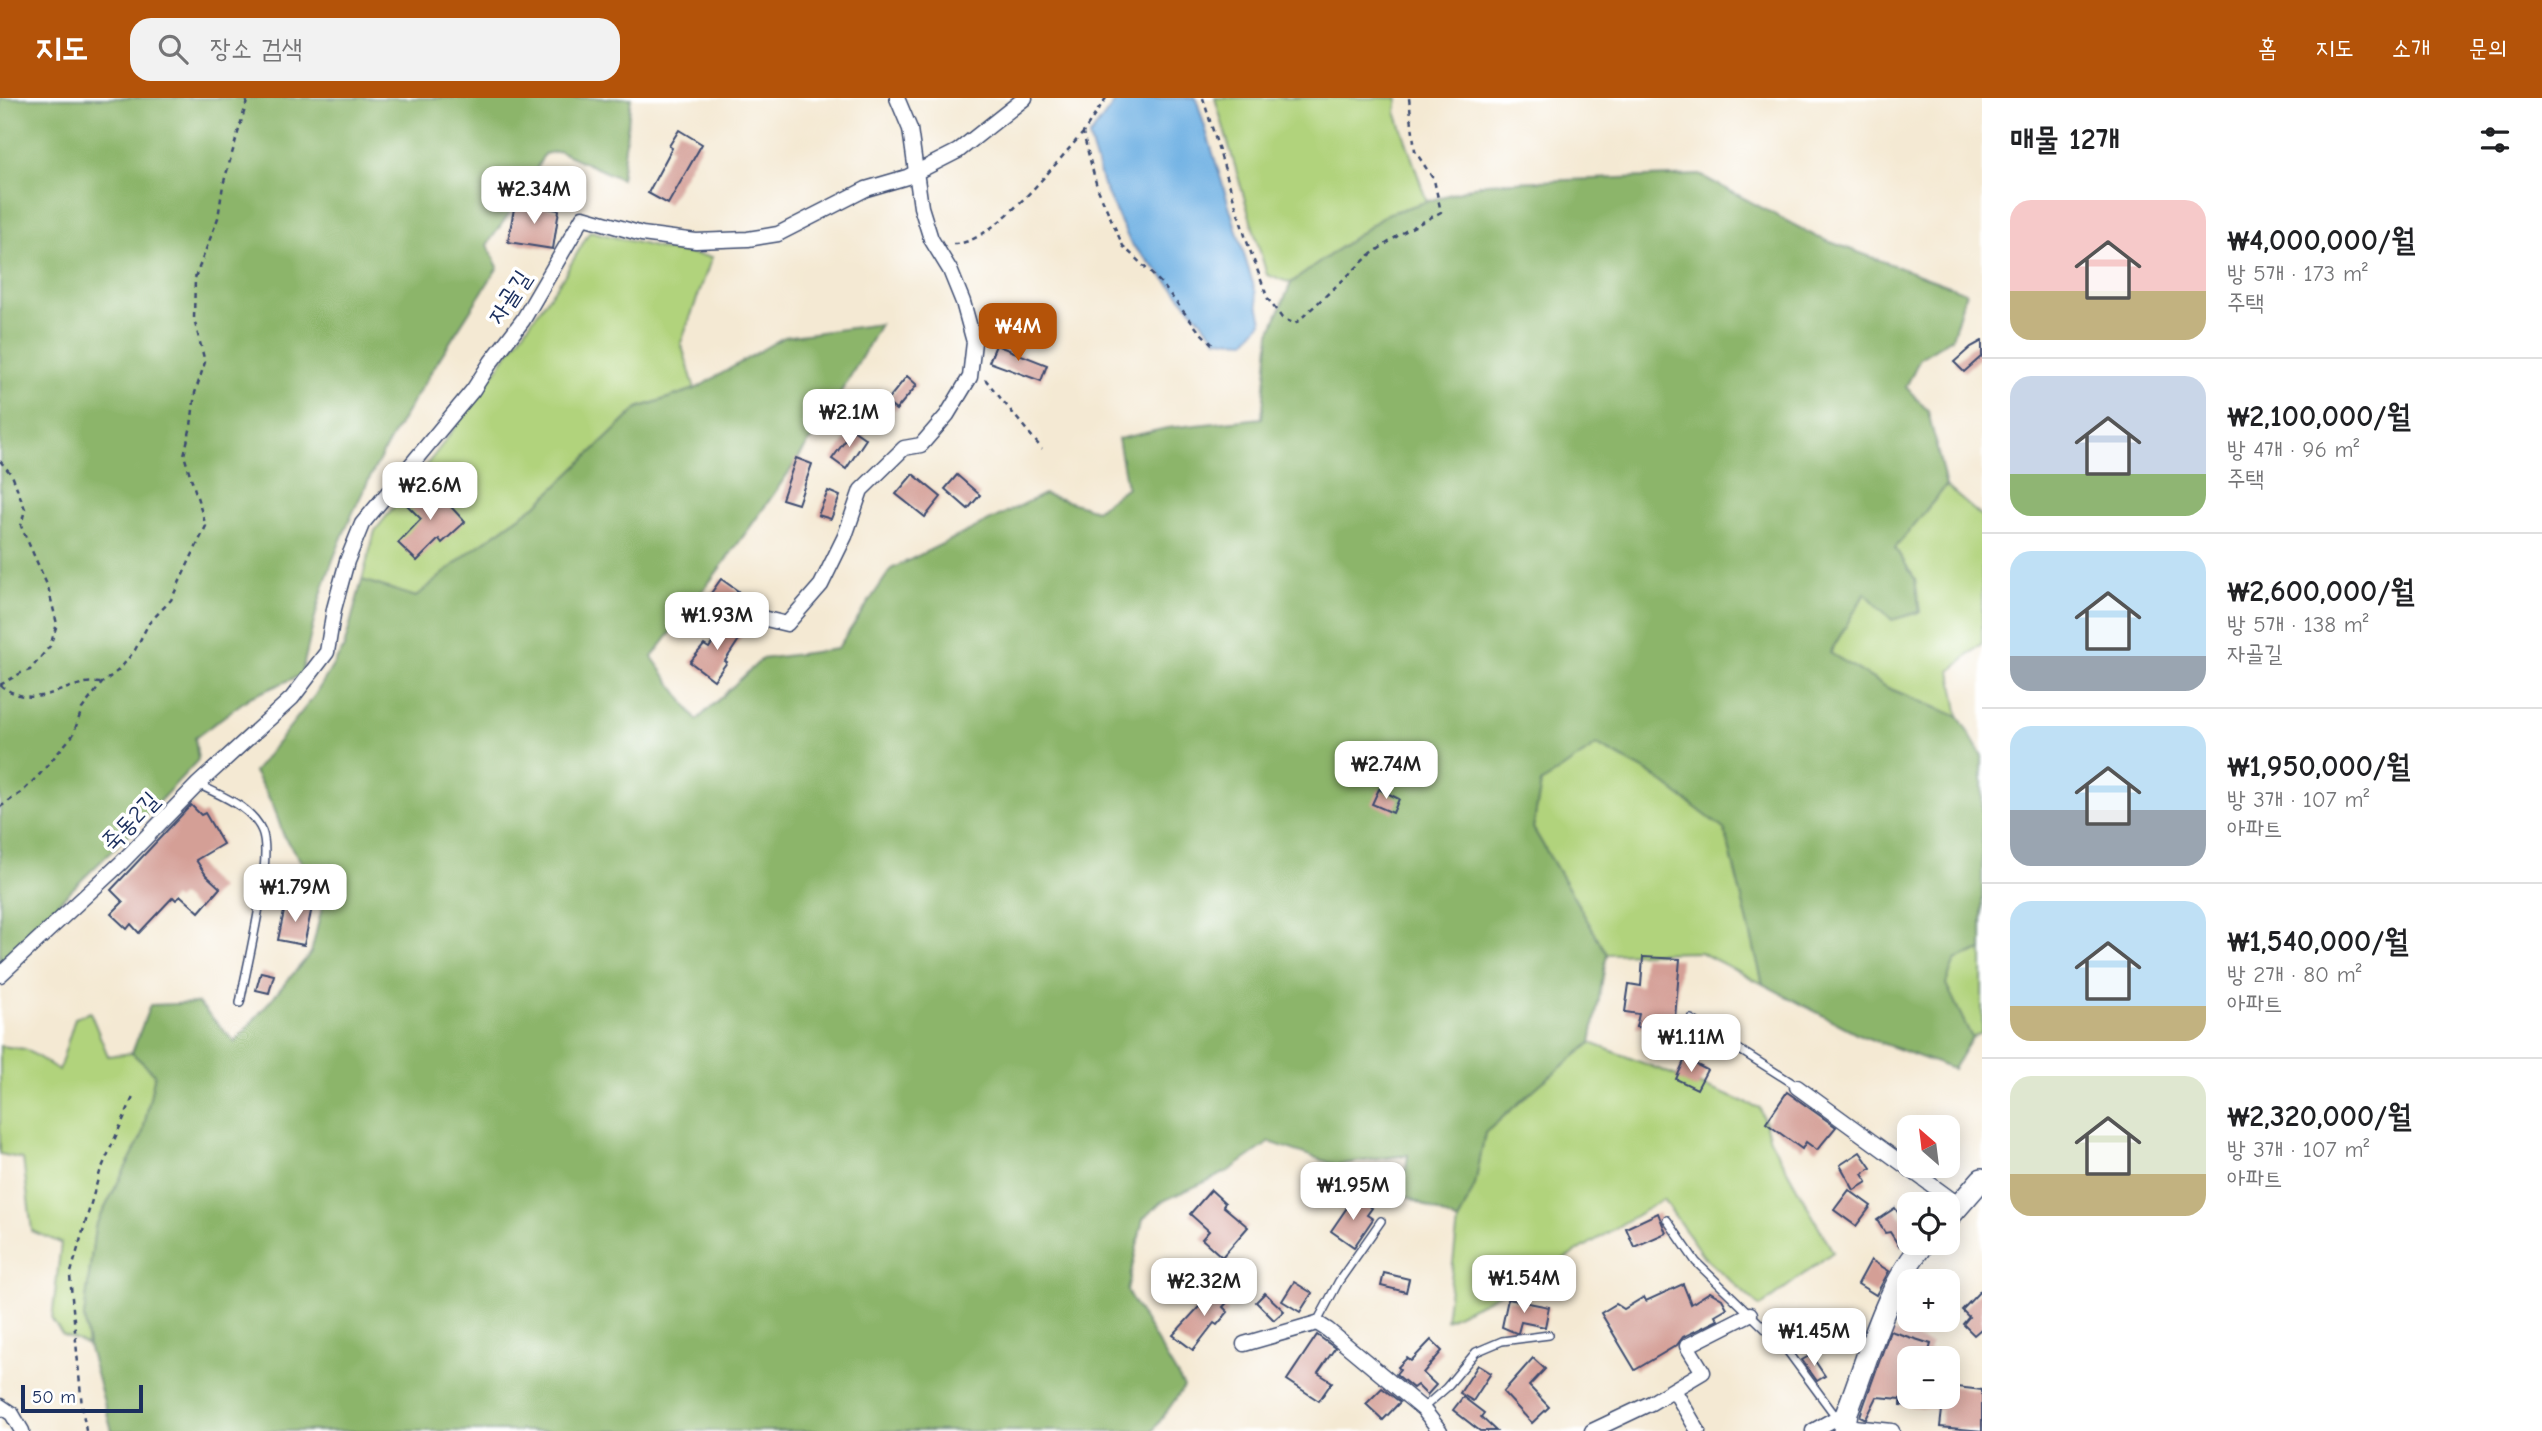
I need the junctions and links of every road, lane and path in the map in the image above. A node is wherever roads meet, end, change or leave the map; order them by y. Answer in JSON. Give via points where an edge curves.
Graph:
{"nodes":[{"id":1,"x":248,"y":98,"type":"edge"},
{"id":2,"x":897,"y":98,"type":"edge"},
{"id":3,"x":1025,"y":98,"type":"edge"},
{"id":4,"x":1106,"y":98,"type":"edge"},
{"id":5,"x":1203,"y":98,"type":"edge"},
{"id":6,"x":1409,"y":98,"type":"edge"},
{"id":7,"x":1083,"y":132,"type":"junction"},
{"id":8,"x":916,"y":171,"type":"junction"},
{"id":9,"x":933,"y":243,"type":"junction"},
{"id":10,"x":1213,"y":345,"type":"dead end"},
{"id":11,"x":972,"y":363,"type":"junction"},
{"id":12,"x":1042,"y":449,"type":"dead end"},
{"id":13,"x":0,"y":461,"type":"edge"},
{"id":14,"x":758,"y":617,"type":"dead end"},
{"id":15,"x":102,"y":684,"type":"junction"},
{"id":16,"x":0,"y":685,"type":"edge"},
{"id":17,"x":292,"y":698,"type":"joint"},
{"id":18,"x":198,"y":784,"type":"junction"},
{"id":19,"x":0,"y":807,"type":"edge"},
{"id":20,"x":0,"y":975,"type":"edge"},
{"id":21,"x":240,"y":1003,"type":"dead end"},
{"id":22,"x":1691,"y":1019,"type":"dead end"},
{"id":23,"x":1797,"y":1087,"type":"joint"},
{"id":24,"x":134,"y":1096,"type":"dead end"},
{"id":25,"x":1982,"y":1179,"type":"edge"},
{"id":26,"x":1929,"y":1192,"type":"edge"},
{"id":27,"x":1960,"y":1203,"type":"edge"},
{"id":28,"x":1667,"y":1220,"type":"dead end"},
{"id":29,"x":1381,"y":1221,"type":"dead end"},
{"id":30,"x":1914,"y":1255,"type":"edge"},
{"id":31,"x":1750,"y":1314,"type":"junction"},
{"id":32,"x":1317,"y":1323,"type":"junction"},
{"id":33,"x":1549,"y":1335,"type":"dead end"},
{"id":34,"x":1244,"y":1344,"type":"dead end"},
{"id":35,"x":1674,"y":1390,"type":"junction"},
{"id":36,"x":0,"y":1406,"type":"edge"},
{"id":37,"x":1423,"y":1409,"type":"junction"},
{"id":38,"x":1843,"y":1422,"type":"edge"},
{"id":39,"x":22,"y":1431,"type":"edge"},
{"id":40,"x":86,"y":1431,"type":"edge"},
{"id":41,"x":1440,"y":1431,"type":"edge"},
{"id":42,"x":1592,"y":1431,"type":"edge"},
{"id":43,"x":1698,"y":1431,"type":"edge"},
{"id":44,"x":1813,"y":1431,"type":"edge"},
{"id":45,"x":1892,"y":1431,"type":"edge"}],
"edges":[{"from":1,"to":15,"type":"path","via":[[218,218],[195,278],[194,319],[205,362],[184,455],[206,526],[171,600],[149,623],[120,669]]},
{"from":2,"to":8,"type":"street","via":[[910,129]]},
{"from":3,"to":8,"type":"street","name":"자골길","via":[[958,152]]},
{"from":4,"to":7,"type":"path"},
{"from":5,"to":6,"type":"path","via":[[1268,299],[1282,318],[1295,324],[1370,256],[1441,212],[1434,180],[1415,151]]},
{"from":7,"to":9,"type":"path","via":[[991,230],[963,244]]},
{"from":7,"to":10,"type":"path","via":[[1097,187],[1123,246],[1161,282]]},
{"from":8,"to":9,"type":"street","via":[[921,208]]},
{"from":8,"to":17,"type":"street","name":"자골길","via":[[866,189],[778,234],[748,239],[696,241],[642,234],[583,217],[523,320],[473,390],[362,524],[347,561],[327,652]]},
{"from":9,"to":11,"type":"street","via":[[963,302],[974,342]]},
{"from":11,"to":12,"type":"path"},
{"from":11,"to":14,"type":"street","via":[[970,377],[947,415],[921,445],[904,448],[861,490],[821,585],[787,624]]},
{"from":13,"to":16,"type":"path","via":[[12,475],[24,509],[21,526],[48,587],[57,624],[50,646],[30,670]]},
{"from":15,"to":16,"type":"path","via":[[85,683],[35,698]]},
{"from":15,"to":19,"type":"path","via":[[82,709],[73,735],[22,792]]},
{"from":17,"to":18,"type":"street","name":"죽동2길"},
{"from":18,"to":20,"type":"street","name":"죽동2길"},
{"from":18,"to":21,"type":"lane","via":[[242,806],[263,832],[266,867]]},
{"from":22,"to":23,"type":"lane"},
{"from":23,"to":26,"type":"street"},
{"from":24,"to":40,"type":"path","via":[[100,1172],[70,1276]]},
{"from":25,"to":27,"type":"main road"},
{"from":28,"to":31,"type":"lane","via":[[1696,1262]]},
{"from":29,"to":32,"type":"lane","via":[[1339,1281]]},
{"from":30,"to":38,"type":"main road","via":[[1888,1305]]},
{"from":31,"to":35,"type":"street","via":[[1687,1346],[1703,1372]]},
{"from":31,"to":38,"type":"lane","via":[[1786,1349]]},
{"from":32,"to":34,"type":"street"},
{"from":32,"to":37,"type":"street"},
{"from":33,"to":37,"type":"lane","via":[[1502,1341],[1476,1352]]},
{"from":35,"to":42,"type":"street"},
{"from":35,"to":43,"type":"street"},
{"from":36,"to":39,"type":"street","via":[[12,1414]]},
{"from":37,"to":41,"type":"street"},
{"from":38,"to":44,"type":"street"},
{"from":38,"to":45,"type":"street"}]}
